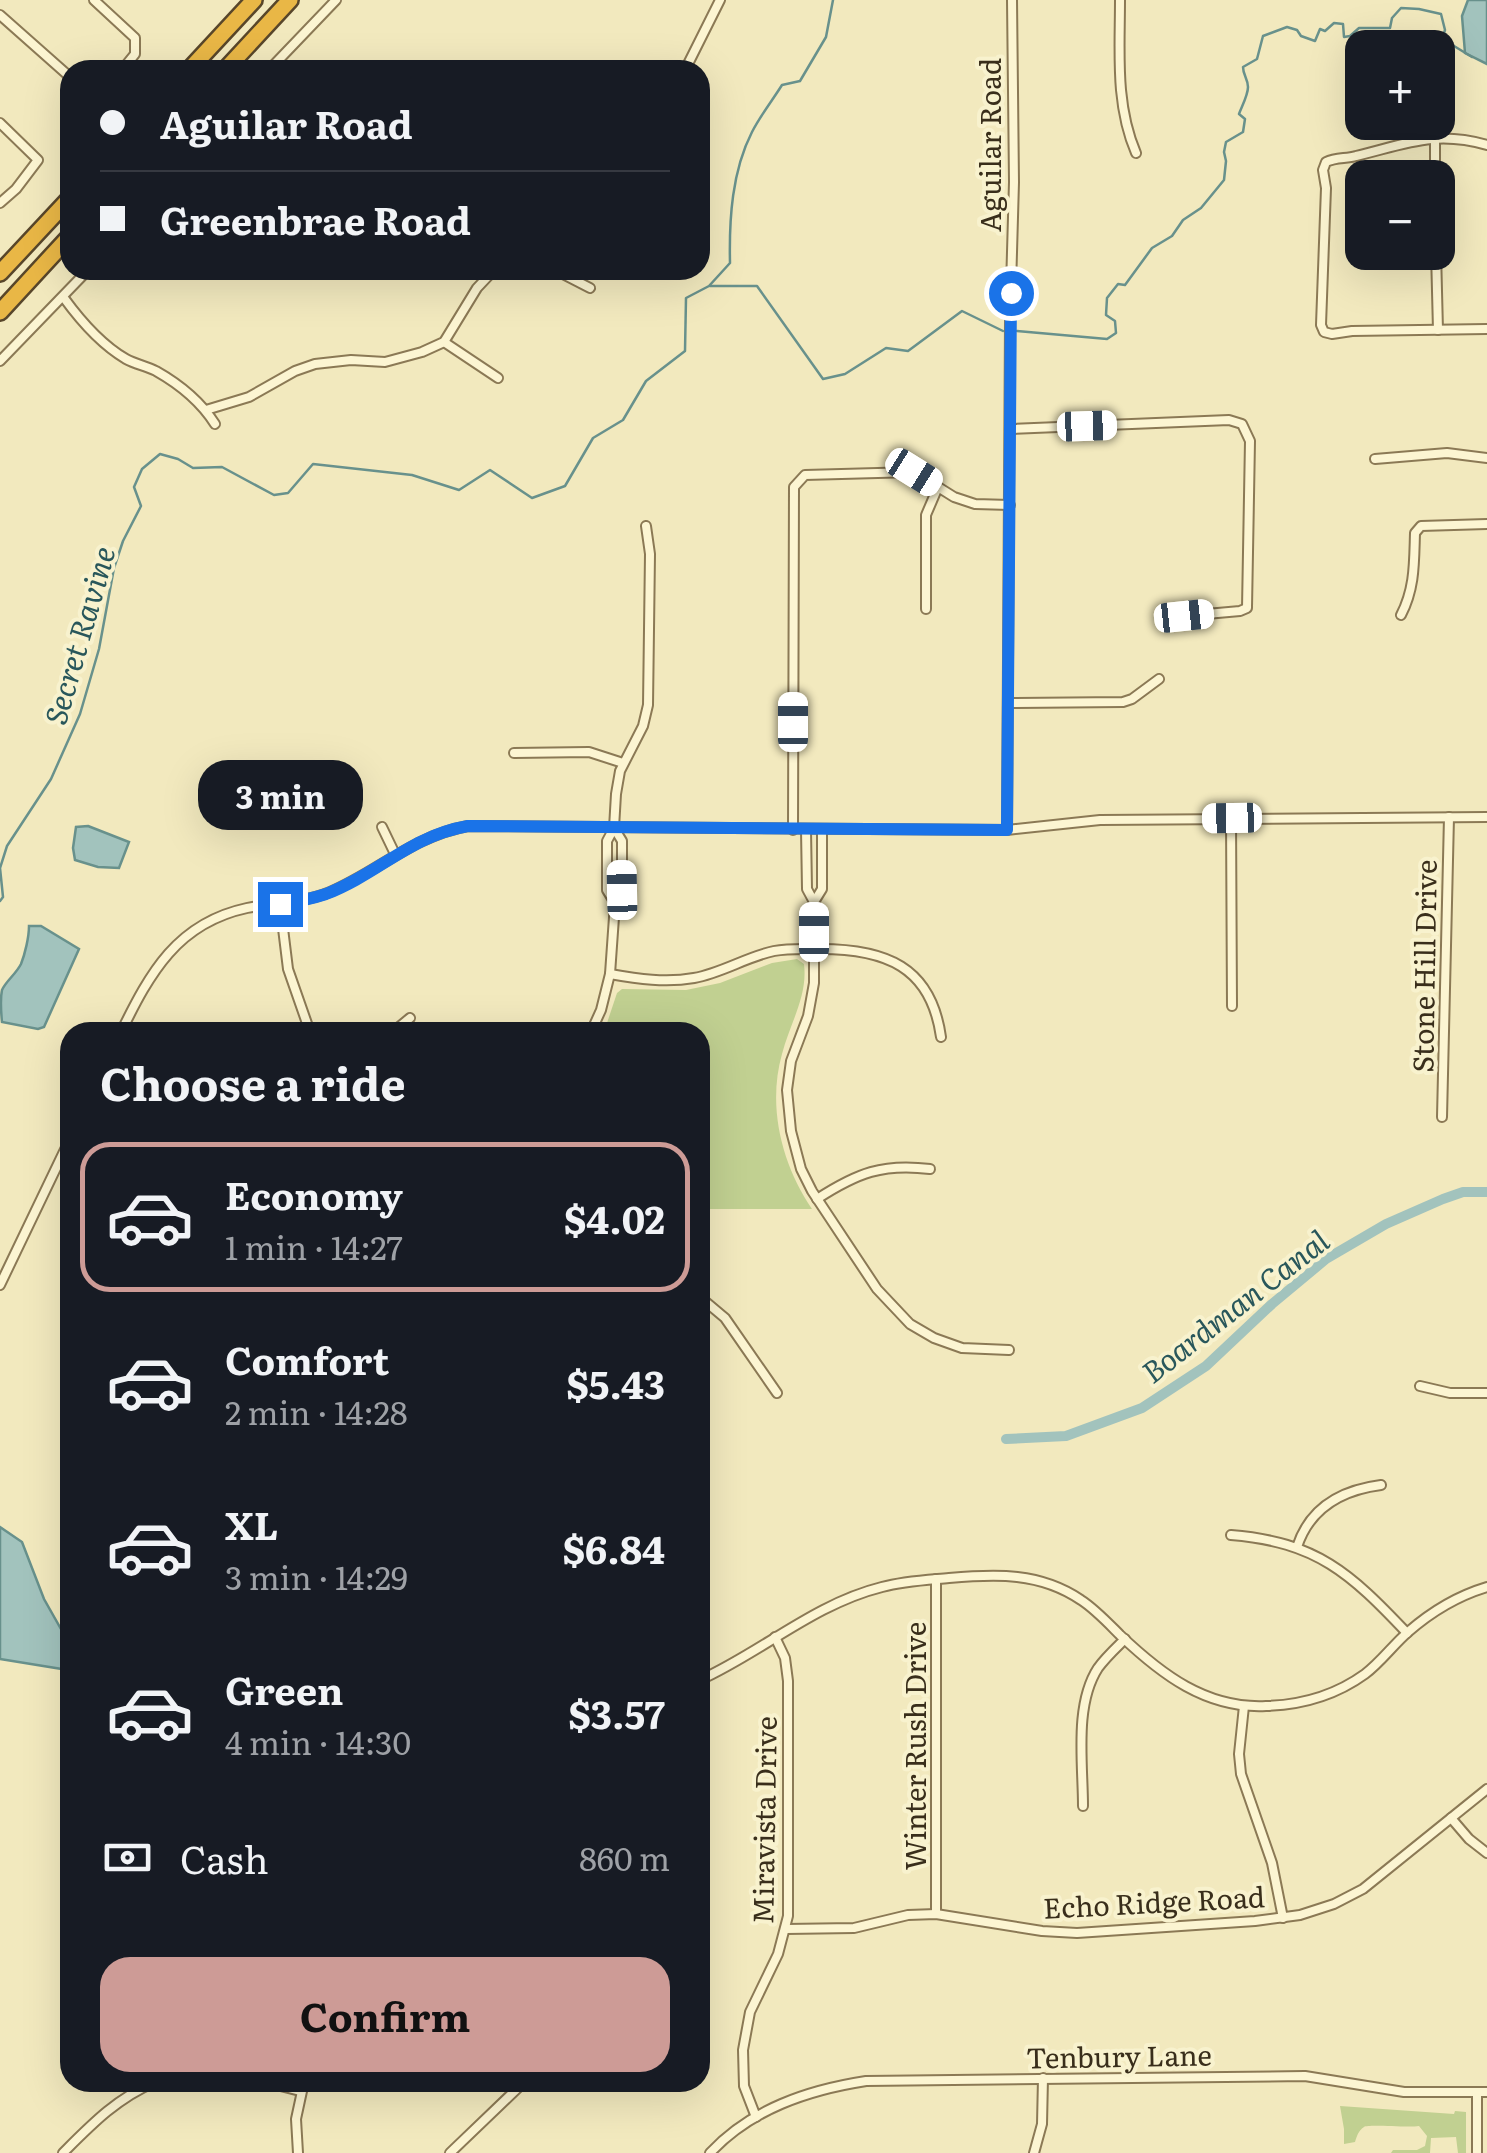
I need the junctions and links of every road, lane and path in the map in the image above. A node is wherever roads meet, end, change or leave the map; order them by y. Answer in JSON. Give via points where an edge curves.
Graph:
{"nodes":[{"id":1,"x":94,"y":0,"type":"edge"},
{"id":2,"x":254,"y":0,"type":"edge"},
{"id":3,"x":290,"y":0,"type":"edge"},
{"id":4,"x":336,"y":0,"type":"edge"},
{"id":5,"x":720,"y":0,"type":"edge"},
{"id":6,"x":1012,"y":0,"type":"edge"},
{"id":7,"x":1120,"y":0,"type":"edge"},
{"id":8,"x":0,"y":16,"type":"edge"},
{"id":9,"x":130,"y":60,"type":"edge"},
{"id":10,"x":198,"y":60,"type":"edge"},
{"id":11,"x":234,"y":60,"type":"edge"},
{"id":12,"x":279,"y":60,"type":"edge"},
{"id":13,"x":690,"y":60,"type":"edge"},
{"id":14,"x":60,"y":68,"type":"edge"},
{"id":15,"x":0,"y":123,"type":"edge"},
{"id":16,"x":1455,"y":138,"type":"edge"},
{"id":17,"x":1420,"y":140,"type":"edge"},
{"id":18,"x":1487,"y":145,"type":"edge"},
{"id":19,"x":1136,"y":153,"type":"dead end"},
{"id":20,"x":0,"y":203,"type":"edge"},
{"id":21,"x":60,"y":209,"type":"edge"},
{"id":22,"x":60,"y":247,"type":"edge"},
{"id":23,"x":1436,"y":270,"type":"edge"},
{"id":24,"x":0,"y":273,"type":"edge"},
{"id":25,"x":79,"y":280,"type":"edge"},
{"id":26,"x":485,"y":280,"type":"edge"},
{"id":27,"x":574,"y":280,"type":"edge"},
{"id":28,"x":590,"y":288,"type":"dead end"},
{"id":29,"x":64,"y":298,"type":"junction"},
{"id":30,"x":0,"y":312,"type":"edge"},
{"id":31,"x":1487,"y":329,"type":"edge"},
{"id":32,"x":1438,"y":330,"type":"junction"},
{"id":33,"x":444,"y":342,"type":"junction"},
{"id":34,"x":0,"y":361,"type":"edge"},
{"id":35,"x":498,"y":378,"type":"dead end"},
{"id":36,"x":206,"y":410,"type":"junction"},
{"id":37,"x":215,"y":424,"type":"dead end"},
{"id":38,"x":1011,"y":429,"type":"junction"},
{"id":39,"x":1487,"y":458,"type":"edge"},
{"id":40,"x":1375,"y":459,"type":"dead end"},
{"id":41,"x":938,"y":487,"type":"junction"},
{"id":42,"x":1010,"y":505,"type":"junction"},
{"id":43,"x":1487,"y":524,"type":"edge"},
{"id":44,"x":646,"y":526,"type":"dead end"},
{"id":45,"x":926,"y":610,"type":"dead end"},
{"id":46,"x":1184,"y":616,"type":"dead end"},
{"id":47,"x":1402,"y":616,"type":"dead end"},
{"id":48,"x":1159,"y":679,"type":"dead end"},
{"id":49,"x":1008,"y":704,"type":"junction"},
{"id":50,"x":514,"y":753,"type":"dead end"},
{"id":51,"x":623,"y":763,"type":"junction"},
{"id":52,"x":1449,"y":817,"type":"junction"},
{"id":53,"x":1487,"y":817,"type":"edge"},
{"id":54,"x":1232,"y":818,"type":"junction"},
{"id":55,"x":382,"y":827,"type":"dead end"},
{"id":56,"x":614,"y":828,"type":"junction"},
{"id":57,"x":793,"y":830,"type":"junction"},
{"id":58,"x":806,"y":830,"type":"junction"},
{"id":59,"x":822,"y":830,"type":"junction"},
{"id":60,"x":1007,"y":830,"type":"junction"},
{"id":61,"x":395,"y":854,"type":"junction"},
{"id":62,"x":814,"y":902,"type":"junction"},
{"id":63,"x":614,"y":903,"type":"junction"},
{"id":64,"x":280,"y":904,"type":"junction"},
{"id":65,"x":814,"y":949,"type":"junction"},
{"id":66,"x":610,"y":974,"type":"junction"},
{"id":67,"x":1232,"y":1006,"type":"dead end"},
{"id":68,"x":410,"y":1018,"type":"dead end"},
{"id":69,"x":127,"y":1022,"type":"edge"},
{"id":70,"x":307,"y":1022,"type":"edge"},
{"id":71,"x":405,"y":1022,"type":"edge"},
{"id":72,"x":595,"y":1022,"type":"edge"},
{"id":73,"x":941,"y":1037,"type":"dead end"},
{"id":74,"x":1442,"y":1117,"type":"dead end"},
{"id":75,"x":60,"y":1160,"type":"edge"},
{"id":76,"x":930,"y":1170,"type":"dead end"},
{"id":77,"x":817,"y":1199,"type":"junction"},
{"id":78,"x":0,"y":1285,"type":"edge"},
{"id":79,"x":710,"y":1305,"type":"edge"},
{"id":80,"x":1010,"y":1350,"type":"dead end"},
{"id":81,"x":1420,"y":1386,"type":"dead end"},
{"id":82,"x":1487,"y":1392,"type":"edge"},
{"id":83,"x":777,"y":1393,"type":"dead end"},
{"id":84,"x":1381,"y":1485,"type":"dead end"},
{"id":85,"x":1232,"y":1535,"type":"dead end"},
{"id":86,"x":1297,"y":1547,"type":"junction"},
{"id":87,"x":936,"y":1579,"type":"junction"},
{"id":88,"x":1487,"y":1588,"type":"edge"},
{"id":89,"x":1407,"y":1633,"type":"junction"},
{"id":90,"x":774,"y":1637,"type":"junction"},
{"id":91,"x":1125,"y":1639,"type":"junction"},
{"id":92,"x":710,"y":1674,"type":"edge"},
{"id":93,"x":1244,"y":1706,"type":"junction"},
{"id":94,"x":1487,"y":1789,"type":"edge"},
{"id":95,"x":1083,"y":1806,"type":"dead end"},
{"id":96,"x":1451,"y":1818,"type":"junction"},
{"id":97,"x":1487,"y":1853,"type":"edge"},
{"id":98,"x":936,"y":1914,"type":"junction"},
{"id":99,"x":1283,"y":1918,"type":"junction"},
{"id":100,"x":786,"y":1929,"type":"junction"},
{"id":101,"x":1043,"y":2078,"type":"junction"},
{"id":102,"x":135,"y":2092,"type":"edge"},
{"id":103,"x":301,"y":2092,"type":"edge"},
{"id":104,"x":514,"y":2092,"type":"edge"},
{"id":105,"x":1482,"y":2092,"type":"edge"},
{"id":106,"x":756,"y":2117,"type":"junction"},
{"id":107,"x":63,"y":2153,"type":"edge"},
{"id":108,"x":298,"y":2153,"type":"edge"},
{"id":109,"x":450,"y":2153,"type":"edge"},
{"id":110,"x":710,"y":2153,"type":"edge"},
{"id":111,"x":1034,"y":2153,"type":"edge"},
{"id":112,"x":1477,"y":2153,"type":"edge"}],
"edges":[{"from":1,"to":9,"type":"street","via":[[136,38]]},
{"from":2,"to":10,"type":"highway"},
{"from":3,"to":11,"type":"highway"},
{"from":4,"to":12,"type":"street"},
{"from":5,"to":13,"type":"street"},
{"from":6,"to":38,"type":"street","name":"Aguilar Road"},
{"from":7,"to":19,"type":"street","via":[[1121,103]]},
{"from":8,"to":14,"type":"street"},
{"from":15,"to":20,"type":"street","via":[[38,160]]},
{"from":16,"to":18,"type":"street"},
{"from":17,"to":32,"type":"street","via":[[1326,162],[1322,325],[1332,334]]},
{"from":21,"to":24,"type":"highway"},
{"from":22,"to":30,"type":"highway"},
{"from":23,"to":32,"type":"street"},
{"from":25,"to":29,"type":"street"},
{"from":26,"to":33,"type":"street"},
{"from":27,"to":28,"type":"street"},
{"from":29,"to":34,"type":"street"},
{"from":29,"to":36,"type":"street","via":[[106,344]]},
{"from":31,"to":32,"type":"street"},
{"from":33,"to":35,"type":"street"},
{"from":33,"to":36,"type":"street","via":[[386,362],[316,364]]},
{"from":36,"to":37,"type":"street"},
{"from":38,"to":42,"type":"street","name":"Aguilar Road"},
{"from":38,"to":46,"type":"street","via":[[1242,424],[1250,441],[1247,608]]},
{"from":39,"to":40,"type":"street","via":[[1447,453]]},
{"from":41,"to":42,"type":"street","via":[[975,504]]},
{"from":41,"to":45,"type":"street","via":[[926,515]]},
{"from":41,"to":57,"type":"street","via":[[914,472],[805,475],[794,487]]},
{"from":42,"to":49,"type":"street","name":"Aguilar Road"},
{"from":43,"to":47,"type":"street","via":[[1421,526]]},
{"from":44,"to":51,"type":"street","via":[[648,704]]},
{"from":48,"to":49,"type":"street","via":[[1123,702]]},
{"from":49,"to":60,"type":"street","name":"Aguilar Road"},
{"from":50,"to":51,"type":"street","via":[[589,752]]},
{"from":51,"to":56,"type":"street"},
{"from":52,"to":53,"type":"street"},
{"from":52,"to":54,"type":"street"},
{"from":52,"to":74,"type":"street","name":"Stone Hill Drive"},
{"from":54,"to":60,"type":"street"},
{"from":54,"to":67,"type":"street"},
{"from":55,"to":61,"type":"street"},
{"from":56,"to":57,"type":"street"},
{"from":56,"to":61,"type":"street","via":[[468,826]]},
{"from":56,"to":63,"type":"street","via":[[607,841],[607,890]]},
{"from":56,"to":63,"type":"street","via":[[622,841],[622,890]]},
{"from":57,"to":58,"type":"street"},
{"from":58,"to":59,"type":"street"},
{"from":58,"to":62,"type":"street","via":[[807,888]]},
{"from":59,"to":60,"type":"street"},
{"from":59,"to":62,"type":"street","via":[[822,888]]},
{"from":61,"to":64,"type":"street","via":[[327,893]]},
{"from":62,"to":65,"type":"street"},
{"from":63,"to":66,"type":"street"},
{"from":64,"to":69,"type":"street","via":[[230,913],[186,937],[153,971]]},
{"from":64,"to":70,"type":"street","via":[[288,969]]},
{"from":65,"to":66,"type":"street","via":[[774,952],[691,978]]},
{"from":65,"to":73,"type":"street","via":[[872,953],[895,962],[926,991]]},
{"from":65,"to":77,"type":"street","via":[[812,999],[787,1090],[795,1152]]},
{"from":66,"to":72,"type":"street"},
{"from":68,"to":71,"type":"street"},
{"from":75,"to":78,"type":"street"},
{"from":76,"to":77,"type":"street","via":[[896,1166],[869,1172]]},
{"from":77,"to":80,"type":"street","via":[[878,1290],[910,1324],[962,1348]]},
{"from":79,"to":83,"type":"street"},
{"from":81,"to":82,"type":"street"},
{"from":84,"to":86,"type":"street","via":[[1332,1500],[1310,1520]]},
{"from":85,"to":86,"type":"street"},
{"from":86,"to":89,"type":"street","via":[[1342,1570]]},
{"from":87,"to":90,"type":"street","via":[[844,1599]]},
{"from":87,"to":91,"type":"street","via":[[1038,1580],[1081,1600]]},
{"from":87,"to":98,"type":"street","name":"Winter Rush Drive"},
{"from":88,"to":89,"type":"street","via":[[1445,1604]]},
{"from":89,"to":93,"type":"street","via":[[1336,1692],[1280,1706]]},
{"from":90,"to":92,"type":"street"},
{"from":90,"to":100,"type":"street","name":"Miravista Drive","via":[[788,1681]]},
{"from":91,"to":93,"type":"street","via":[[1182,1685]]},
{"from":91,"to":95,"type":"street","via":[[1098,1670],[1084,1703]]},
{"from":93,"to":99,"type":"street","via":[[1241,1774]]},
{"from":94,"to":96,"type":"street","name":"Echo Ridge Road"},
{"from":96,"to":97,"type":"street"},
{"from":96,"to":99,"type":"street","name":"Echo Ridge Road","via":[[1363,1889]]},
{"from":98,"to":99,"type":"street","name":"Echo Ridge Road","via":[[1058,1933]]},
{"from":98,"to":100,"type":"street","name":"Echo Ridge Road","via":[[854,1928]]},
{"from":100,"to":106,"type":"street","name":"Miravista Drive","via":[[744,2038],[744,2086]]},
{"from":101,"to":105,"type":"street","name":"Tenbury Lane","via":[[1305,2076],[1404,2092]]},
{"from":101,"to":106,"type":"street","name":"Tenbury Lane","via":[[866,2081],[806,2094]]},
{"from":101,"to":111,"type":"street"},
{"from":102,"to":107,"type":"street"},
{"from":103,"to":108,"type":"street"},
{"from":104,"to":109,"type":"street"},
{"from":105,"to":112,"type":"street"},
{"from":106,"to":110,"type":"street","name":"Tenbury Lane"}]}
